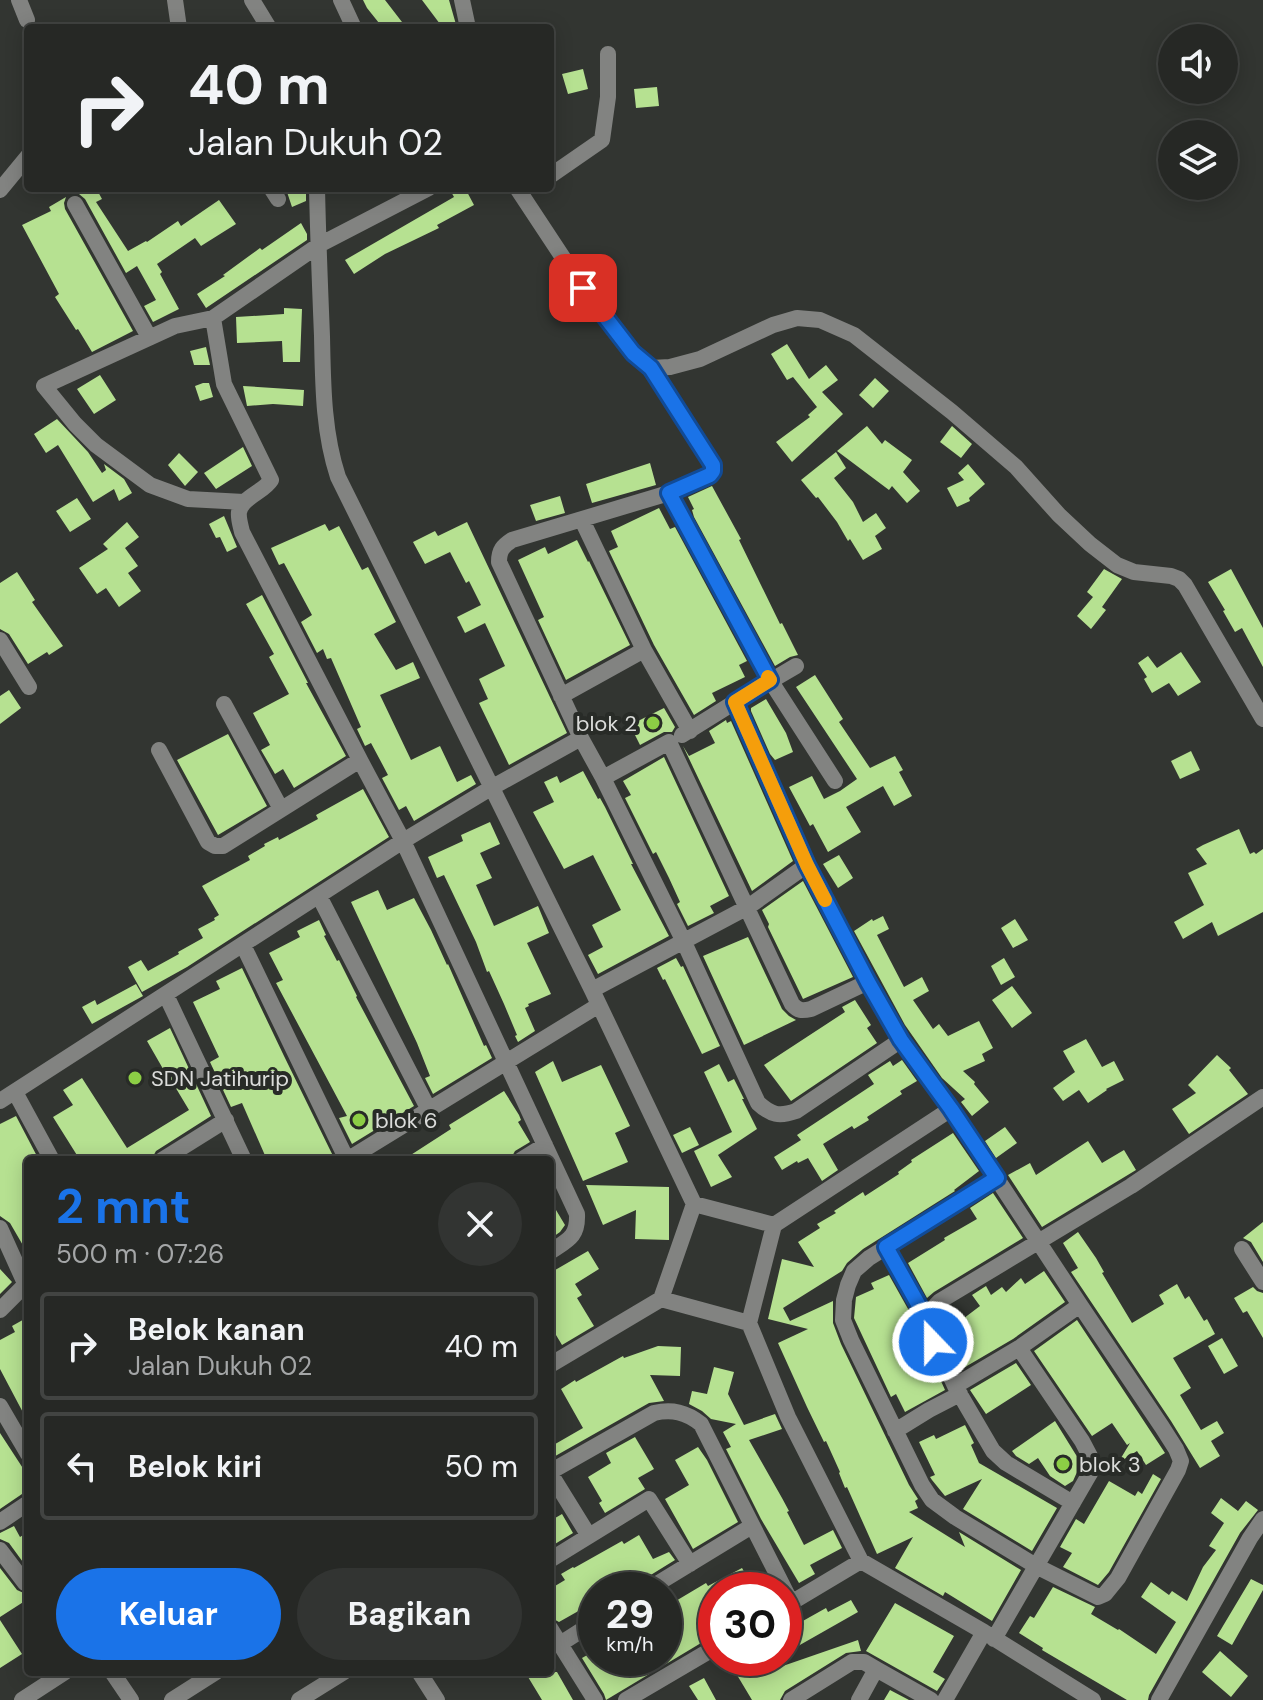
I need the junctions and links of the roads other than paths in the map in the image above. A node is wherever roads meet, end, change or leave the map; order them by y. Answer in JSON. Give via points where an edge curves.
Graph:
{"nodes":[{"id":1,"x":19,"y":0,"type":"edge"},
{"id":2,"x":175,"y":0,"type":"edge"},
{"id":3,"x":273,"y":0,"type":"edge"},
{"id":4,"x":341,"y":0,"type":"edge"},
{"id":5,"x":462,"y":0,"type":"edge"},
{"id":6,"x":255,"y":4,"type":"edge"},
{"id":7,"x":27,"y":20,"type":"dead end"},
{"id":8,"x":178,"y":24,"type":"edge"},
{"id":9,"x":267,"y":24,"type":"edge"},
{"id":10,"x":353,"y":24,"type":"edge"},
{"id":11,"x":467,"y":24,"type":"edge"},
{"id":12,"x":608,"y":54,"type":"dead end"},
{"id":13,"x":24,"y":161,"type":"edge"},
{"id":14,"x":554,"y":173,"type":"edge"},
{"id":15,"x":0,"y":190,"type":"edge"},
{"id":16,"x":317,"y":192,"type":"edge"},
{"id":17,"x":421,"y":192,"type":"edge"},
{"id":18,"x":524,"y":192,"type":"edge"},
{"id":19,"x":75,"y":204,"type":"dead end"},
{"id":20,"x":319,"y":245,"type":"junction"},
{"id":21,"x":213,"y":318,"type":"junction"},
{"id":22,"x":149,"y":337,"type":"junction"},
{"id":23,"x":651,"y":368,"type":"junction"},
{"id":24,"x":669,"y":493,"type":"junction"},
{"id":25,"x":244,"y":502,"type":"junction"},
{"id":26,"x":582,"y":520,"type":"junction"},
{"id":27,"x":0,"y":640,"type":"edge"},
{"id":28,"x":644,"y":650,"type":"junction"},
{"id":29,"x":796,"y":666,"type":"dead end"},
{"id":30,"x":770,"y":680,"type":"junction"},
{"id":31,"x":29,"y":687,"type":"dead end"},
{"id":32,"x":561,"y":696,"type":"junction"},
{"id":33,"x":735,"y":702,"type":"junction"},
{"id":34,"x":224,"y":704,"type":"dead end"},
{"id":35,"x":1263,"y":719,"type":"edge"},
{"id":36,"x":690,"y":731,"type":"junction"},
{"id":37,"x":581,"y":738,"type":"junction"},
{"id":38,"x":669,"y":742,"type":"junction"},
{"id":39,"x":159,"y":750,"type":"dead end"},
{"id":40,"x":360,"y":760,"type":"junction"},
{"id":41,"x":603,"y":778,"type":"junction"},
{"id":42,"x":835,"y":781,"type":"dead end"},
{"id":43,"x":491,"y":788,"type":"junction"},
{"id":44,"x":281,"y":809,"type":"junction"},
{"id":45,"x":403,"y":841,"type":"junction"},
{"id":46,"x":807,"y":865,"type":"junction"},
{"id":47,"x":319,"y":896,"type":"junction"},
{"id":48,"x":748,"y":907,"type":"junction"},
{"id":49,"x":683,"y":940,"type":"junction"},
{"id":50,"x":243,"y":945,"type":"junction"},
{"id":51,"x":868,"y":982,"type":"junction"},
{"id":52,"x":166,"y":995,"type":"junction"},
{"id":53,"x":595,"y":998,"type":"junction"},
{"id":54,"x":901,"y":1040,"type":"junction"},
{"id":55,"x":506,"y":1062,"type":"junction"},
{"id":56,"x":8,"y":1096,"type":"edge"},
{"id":57,"x":1263,"y":1097,"type":"edge"},
{"id":58,"x":951,"y":1109,"type":"junction"},
{"id":59,"x":429,"y":1110,"type":"junction"},
{"id":60,"x":226,"y":1120,"type":"junction"},
{"id":61,"x":545,"y":1145,"type":"junction"},
{"id":62,"x":49,"y":1156,"type":"edge"},
{"id":63,"x":168,"y":1156,"type":"edge"},
{"id":64,"x":242,"y":1156,"type":"edge"},
{"id":65,"x":345,"y":1156,"type":"edge"},
{"id":66,"x":354,"y":1156,"type":"edge"},
{"id":67,"x":527,"y":1156,"type":"edge"},
{"id":68,"x":550,"y":1156,"type":"edge"},
{"id":69,"x":554,"y":1164,"type":"edge"},
{"id":70,"x":997,"y":1178,"type":"junction"},
{"id":71,"x":694,"y":1204,"type":"junction"},
{"id":72,"x":774,"y":1225,"type":"junction"},
{"id":73,"x":0,"y":1228,"type":"edge"},
{"id":74,"x":1040,"y":1242,"type":"junction"},
{"id":75,"x":886,"y":1247,"type":"junction"},
{"id":76,"x":554,"y":1249,"type":"edge"},
{"id":77,"x":1242,"y":1249,"type":"dead end"},
{"id":78,"x":24,"y":1280,"type":"edge"},
{"id":79,"x":1263,"y":1282,"type":"edge"},
{"id":80,"x":24,"y":1290,"type":"edge"},
{"id":81,"x":661,"y":1299,"type":"junction"},
{"id":82,"x":1080,"y":1305,"type":"junction"},
{"id":83,"x":0,"y":1310,"type":"edge"},
{"id":84,"x":927,"y":1320,"type":"junction"},
{"id":85,"x":749,"y":1323,"type":"junction"},
{"id":86,"x":1019,"y":1348,"type":"junction"},
{"id":87,"x":554,"y":1363,"type":"edge"},
{"id":88,"x":958,"y":1390,"type":"junction"},
{"id":89,"x":0,"y":1406,"type":"edge"},
{"id":90,"x":895,"y":1431,"type":"junction"},
{"id":91,"x":24,"y":1447,"type":"edge"},
{"id":92,"x":554,"y":1471,"type":"edge"},
{"id":93,"x":554,"y":1479,"type":"edge"},
{"id":94,"x":1073,"y":1503,"type":"junction"},
{"id":95,"x":24,"y":1506,"type":"edge"},
{"id":96,"x":1263,"y":1519,"type":"edge"},
{"id":97,"x":0,"y":1522,"type":"edge"},
{"id":98,"x":752,"y":1526,"type":"junction"},
{"id":99,"x":589,"y":1536,"type":"junction"},
{"id":100,"x":0,"y":1550,"type":"edge"},
{"id":101,"x":554,"y":1558,"type":"edge"},
{"id":102,"x":861,"y":1561,"type":"junction"},
{"id":103,"x":690,"y":1564,"type":"junction"},
{"id":104,"x":1036,"y":1566,"type":"junction"},
{"id":105,"x":677,"y":1572,"type":"edge"},
{"id":106,"x":773,"y":1572,"type":"edge"},
{"id":107,"x":24,"y":1582,"type":"edge"},
{"id":108,"x":802,"y":1596,"type":"edge"},
{"id":109,"x":578,"y":1632,"type":"edge"},
{"id":110,"x":554,"y":1634,"type":"edge"},
{"id":111,"x":989,"y":1636,"type":"junction"},
{"id":112,"x":560,"y":1644,"type":"junction"},
{"id":113,"x":698,"y":1658,"type":"edge"},
{"id":114,"x":876,"y":1669,"type":"junction"},
{"id":115,"x":62,"y":1676,"type":"edge"},
{"id":116,"x":115,"y":1676,"type":"edge"},
{"id":117,"x":210,"y":1676,"type":"edge"},
{"id":118,"x":338,"y":1676,"type":"edge"},
{"id":119,"x":421,"y":1676,"type":"edge"},
{"id":120,"x":46,"y":1694,"type":"edge"},
{"id":121,"x":431,"y":1698,"type":"edge"},
{"id":122,"x":22,"y":1700,"type":"edge"},
{"id":123,"x":131,"y":1700,"type":"edge"},
{"id":124,"x":172,"y":1700,"type":"edge"},
{"id":125,"x":299,"y":1700,"type":"edge"},
{"id":126,"x":595,"y":1700,"type":"edge"},
{"id":127,"x":626,"y":1700,"type":"edge"},
{"id":128,"x":791,"y":1700,"type":"edge"},
{"id":129,"x":859,"y":1700,"type":"edge"},
{"id":130,"x":931,"y":1700,"type":"edge"},
{"id":131,"x":945,"y":1700,"type":"edge"},
{"id":132,"x":1093,"y":1700,"type":"edge"},
{"id":133,"x":1159,"y":1700,"type":"edge"}],
"edges":[{"from":1,"to":7,"type":"street"},
{"from":2,"to":8,"type":"street"},
{"from":3,"to":6,"type":"street"},
{"from":4,"to":10,"type":"street"},
{"from":5,"to":11,"type":"street"},
{"from":6,"to":9,"type":"street"},
{"from":12,"to":14,"type":"street","via":[[602,140]]},
{"from":13,"to":15,"type":"street"},
{"from":16,"to":20,"type":"street"},
{"from":17,"to":20,"type":"street"},
{"from":18,"to":23,"type":"street","via":[[583,288],[633,353]]},
{"from":19,"to":22,"type":"street"},
{"from":20,"to":21,"type":"street"},
{"from":20,"to":43,"type":"street","via":[[331,456]]},
{"from":21,"to":22,"type":"street"},
{"from":21,"to":25,"type":"street","via":[[224,384],[271,480]]},
{"from":22,"to":25,"type":"street","via":[[44,386],[96,445],[150,485],[188,499]]},
{"from":23,"to":24,"type":"street","via":[[713,465],[710,475]]},
{"from":23,"to":35,"type":"street","via":[[700,359],[797,318],[820,320],[854,335],[1016,467],[1059,515],[1117,565],[1171,576],[1185,585]]},
{"from":24,"to":26,"type":"street"},
{"from":24,"to":30,"type":"street"},
{"from":25,"to":40,"type":"street","via":[[239,512],[242,532]]},
{"from":26,"to":28,"type":"street"},
{"from":26,"to":32,"type":"street","via":[[512,540],[499,555]]},
{"from":27,"to":31,"type":"street"},
{"from":28,"to":32,"type":"street"},
{"from":28,"to":36,"type":"street"},
{"from":29,"to":30,"type":"street"},
{"from":30,"to":33,"type":"street"},
{"from":30,"to":42,"type":"street"},
{"from":32,"to":37,"type":"street"},
{"from":33,"to":36,"type":"street"},
{"from":33,"to":46,"type":"street"},
{"from":34,"to":44,"type":"street"},
{"from":36,"to":38,"type":"street"},
{"from":37,"to":41,"type":"street"},
{"from":37,"to":43,"type":"street"},
{"from":38,"to":41,"type":"street"},
{"from":38,"to":48,"type":"street"},
{"from":39,"to":44,"type":"street","via":[[208,842],[215,846]]},
{"from":40,"to":44,"type":"street"},
{"from":40,"to":45,"type":"street"},
{"from":41,"to":49,"type":"street"},
{"from":43,"to":45,"type":"street"},
{"from":43,"to":53,"type":"street"},
{"from":45,"to":47,"type":"street"},
{"from":45,"to":55,"type":"street"},
{"from":46,"to":48,"type":"street"},
{"from":46,"to":51,"type":"street"},
{"from":47,"to":50,"type":"street"},
{"from":47,"to":59,"type":"street"},
{"from":48,"to":49,"type":"street"},
{"from":48,"to":51,"type":"street","via":[[797,1010],[811,1009]]},
{"from":49,"to":53,"type":"street"},
{"from":49,"to":54,"type":"street","via":[[758,1103],[769,1113],[796,1111]]},
{"from":50,"to":52,"type":"street"},
{"from":50,"to":65,"type":"street"},
{"from":51,"to":54,"type":"street"},
{"from":52,"to":56,"type":"street"},
{"from":52,"to":60,"type":"street"},
{"from":53,"to":55,"type":"street"},
{"from":53,"to":71,"type":"street"},
{"from":54,"to":58,"type":"street"},
{"from":55,"to":59,"type":"street"},
{"from":55,"to":61,"type":"street"},
{"from":56,"to":62,"type":"street"},
{"from":57,"to":74,"type":"street"},
{"from":58,"to":70,"type":"street"},
{"from":58,"to":72,"type":"street"},
{"from":59,"to":66,"type":"street"},
{"from":60,"to":63,"type":"street"},
{"from":60,"to":64,"type":"street"},
{"from":61,"to":67,"type":"street"},
{"from":61,"to":68,"type":"street"},
{"from":69,"to":76,"type":"street","via":[[578,1227]]},
{"from":70,"to":74,"type":"street"},
{"from":70,"to":75,"type":"street"},
{"from":71,"to":72,"type":"street"},
{"from":71,"to":81,"type":"street"},
{"from":72,"to":85,"type":"street"},
{"from":73,"to":78,"type":"street"},
{"from":74,"to":82,"type":"street"},
{"from":74,"to":84,"type":"street","via":[[940,1301]]},
{"from":75,"to":84,"type":"street"},
{"from":75,"to":90,"type":"street","via":[[854,1271],[843,1320]]},
{"from":77,"to":79,"type":"street"},
{"from":80,"to":83,"type":"street"},
{"from":81,"to":85,"type":"street"},
{"from":81,"to":87,"type":"street"},
{"from":82,"to":86,"type":"street"},
{"from":82,"to":104,"type":"street","via":[[1181,1461],[1105,1594],[1087,1593]]},
{"from":84,"to":88,"type":"street"},
{"from":85,"to":102,"type":"street","via":[[788,1417]]},
{"from":86,"to":88,"type":"street"},
{"from":86,"to":94,"type":"street","via":[[1092,1460],[1093,1468]]},
{"from":88,"to":90,"type":"street"},
{"from":88,"to":94,"type":"street","via":[[993,1451]]},
{"from":89,"to":91,"type":"street"},
{"from":90,"to":104,"type":"street","via":[[932,1500]]},
{"from":92,"to":98,"type":"street","via":[[654,1413],[680,1412],[701,1424]]},
{"from":93,"to":99,"type":"street"},
{"from":94,"to":104,"type":"street"},
{"from":95,"to":97,"type":"street"},
{"from":96,"to":133,"type":"street"},
{"from":98,"to":103,"type":"street"},
{"from":98,"to":106,"type":"street"},
{"from":99,"to":101,"type":"street"},
{"from":99,"to":103,"type":"street","via":[[649,1499]]},
{"from":100,"to":107,"type":"street"},
{"from":102,"to":108,"type":"street"},
{"from":102,"to":111,"type":"street"},
{"from":103,"to":105,"type":"street"},
{"from":104,"to":111,"type":"street"},
{"from":109,"to":112,"type":"street"},
{"from":110,"to":112,"type":"street"},
{"from":111,"to":131,"type":"street"},
{"from":111,"to":132,"type":"street"},
{"from":112,"to":126,"type":"street"},
{"from":113,"to":127,"type":"street"},
{"from":114,"to":128,"type":"street","via":[[852,1662]]},
{"from":114,"to":129,"type":"street"},
{"from":114,"to":130,"type":"street"},
{"from":115,"to":120,"type":"street"},
{"from":116,"to":123,"type":"street"},
{"from":117,"to":124,"type":"street"},
{"from":118,"to":125,"type":"street"},
{"from":119,"to":121,"type":"street"},
{"from":120,"to":122,"type":"street"}]}
